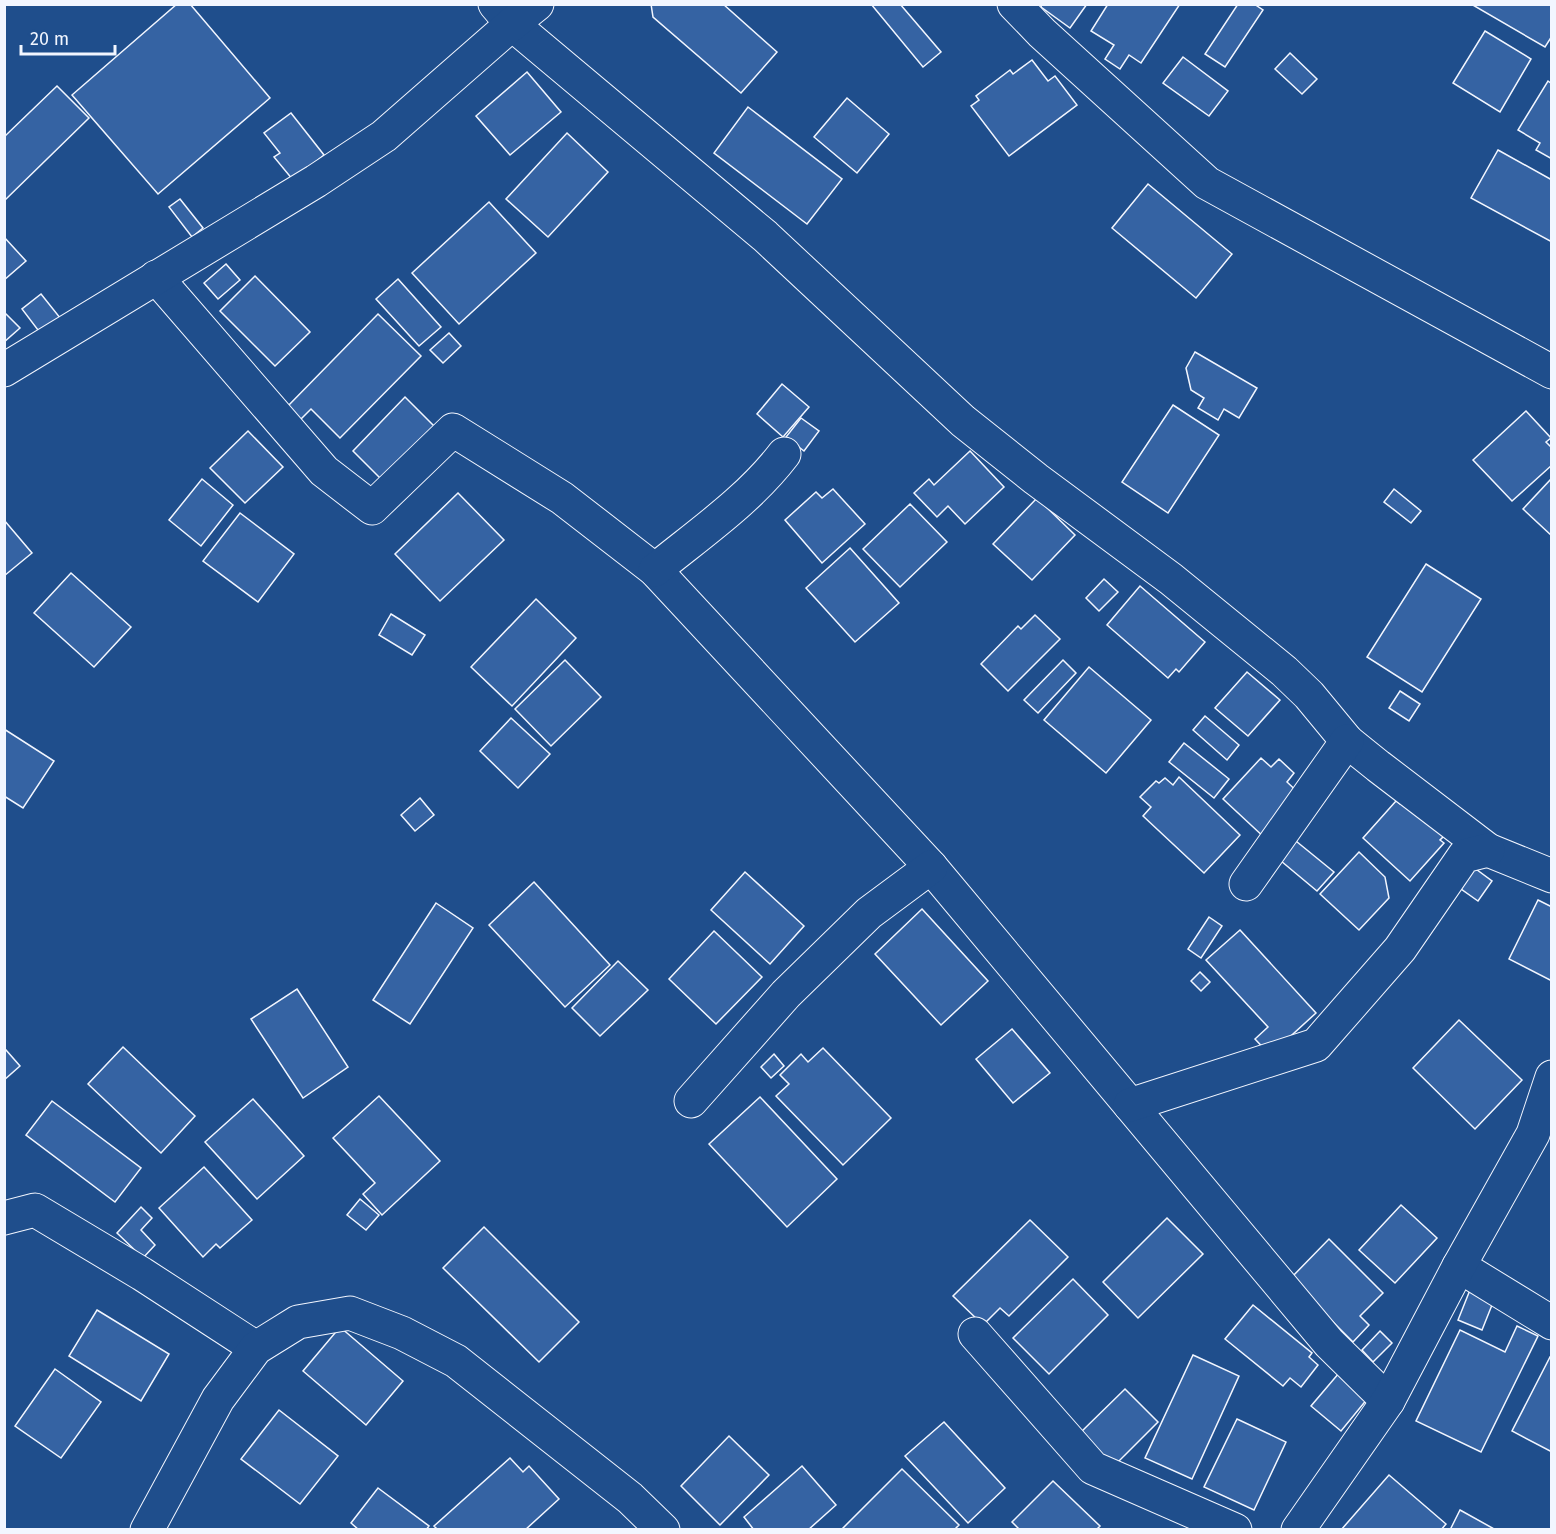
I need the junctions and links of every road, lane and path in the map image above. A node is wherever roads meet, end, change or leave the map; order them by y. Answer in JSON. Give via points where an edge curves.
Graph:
{"nodes":[{"id":1,"x":537,"y":4,"type":"edge"},
{"id":2,"x":1014,"y":4,"type":"edge"},
{"id":3,"x":504,"y":14,"type":"edge"},
{"id":4,"x":156,"y":277,"type":"junction"},
{"id":5,"x":4,"y":370,"type":"edge"},
{"id":6,"x":1551,"y":372,"type":"edge"},
{"id":7,"x":784,"y":454,"type":"dead end"},
{"id":8,"x":655,"y":570,"type":"junction"},
{"id":9,"x":1347,"y":741,"type":"junction"},
{"id":10,"x":1488,"y":850,"type":"junction"},
{"id":11,"x":931,"y":867,"type":"junction"},
{"id":12,"x":1551,"y":876,"type":"edge"},
{"id":13,"x":1246,"y":884,"type":"dead end"},
{"id":14,"x":1551,"y":1077,"type":"edge"},
{"id":15,"x":691,"y":1101,"type":"dead end"},
{"id":16,"x":1130,"y":1105,"type":"junction"},
{"id":17,"x":4,"y":1218,"type":"edge"},
{"id":18,"x":1459,"y":1266,"type":"junction"},
{"id":19,"x":1551,"y":1323,"type":"edge"},
{"id":20,"x":975,"y":1334,"type":"dead end"},
{"id":21,"x":256,"y":1348,"type":"junction"},
{"id":22,"x":1388,"y":1401,"type":"junction"},
{"id":23,"x":147,"y":1530,"type":"edge"},
{"id":24,"x":663,"y":1530,"type":"edge"},
{"id":25,"x":1236,"y":1530,"type":"edge"},
{"id":26,"x":1298,"y":1530,"type":"edge"}],
"edges":[{"from":1,"to":3,"type":"street"},
{"from":2,"to":6,"type":"street","via":[[1207,183]]},
{"from":3,"to":4,"type":"street","via":[[384,136]]},
{"from":3,"to":9,"type":"street","via":[[765,236],[963,421],[1171,579],[1284,671]]},
{"from":4,"to":5,"type":"street"},
{"from":4,"to":8,"type":"street","via":[[324,471],[372,508],[453,430],[562,498]]},
{"from":7,"to":8,"type":"street","via":[[733,506]]},
{"from":8,"to":11,"type":"street"},
{"from":9,"to":10,"type":"street"},
{"from":9,"to":13,"type":"street"},
{"from":10,"to":12,"type":"street"},
{"from":10,"to":16,"type":"street","via":[[1464,856],[1400,949],[1316,1045]]},
{"from":11,"to":15,"type":"street","via":[[869,913],[794,986]]},
{"from":11,"to":16,"type":"street"},
{"from":14,"to":18,"type":"street","via":[[1533,1134]]},
{"from":16,"to":22,"type":"street","via":[[1329,1343]]},
{"from":17,"to":21,"type":"street","via":[[35,1210]]},
{"from":18,"to":19,"type":"street"},
{"from":18,"to":22,"type":"street"},
{"from":20,"to":25,"type":"street","via":[[1093,1468]]},
{"from":21,"to":23,"type":"street","via":[[218,1399]]},
{"from":21,"to":24,"type":"street","via":[[298,1322],[350,1313],[402,1333],[456,1362],[630,1498]]},
{"from":22,"to":26,"type":"street"}]}
